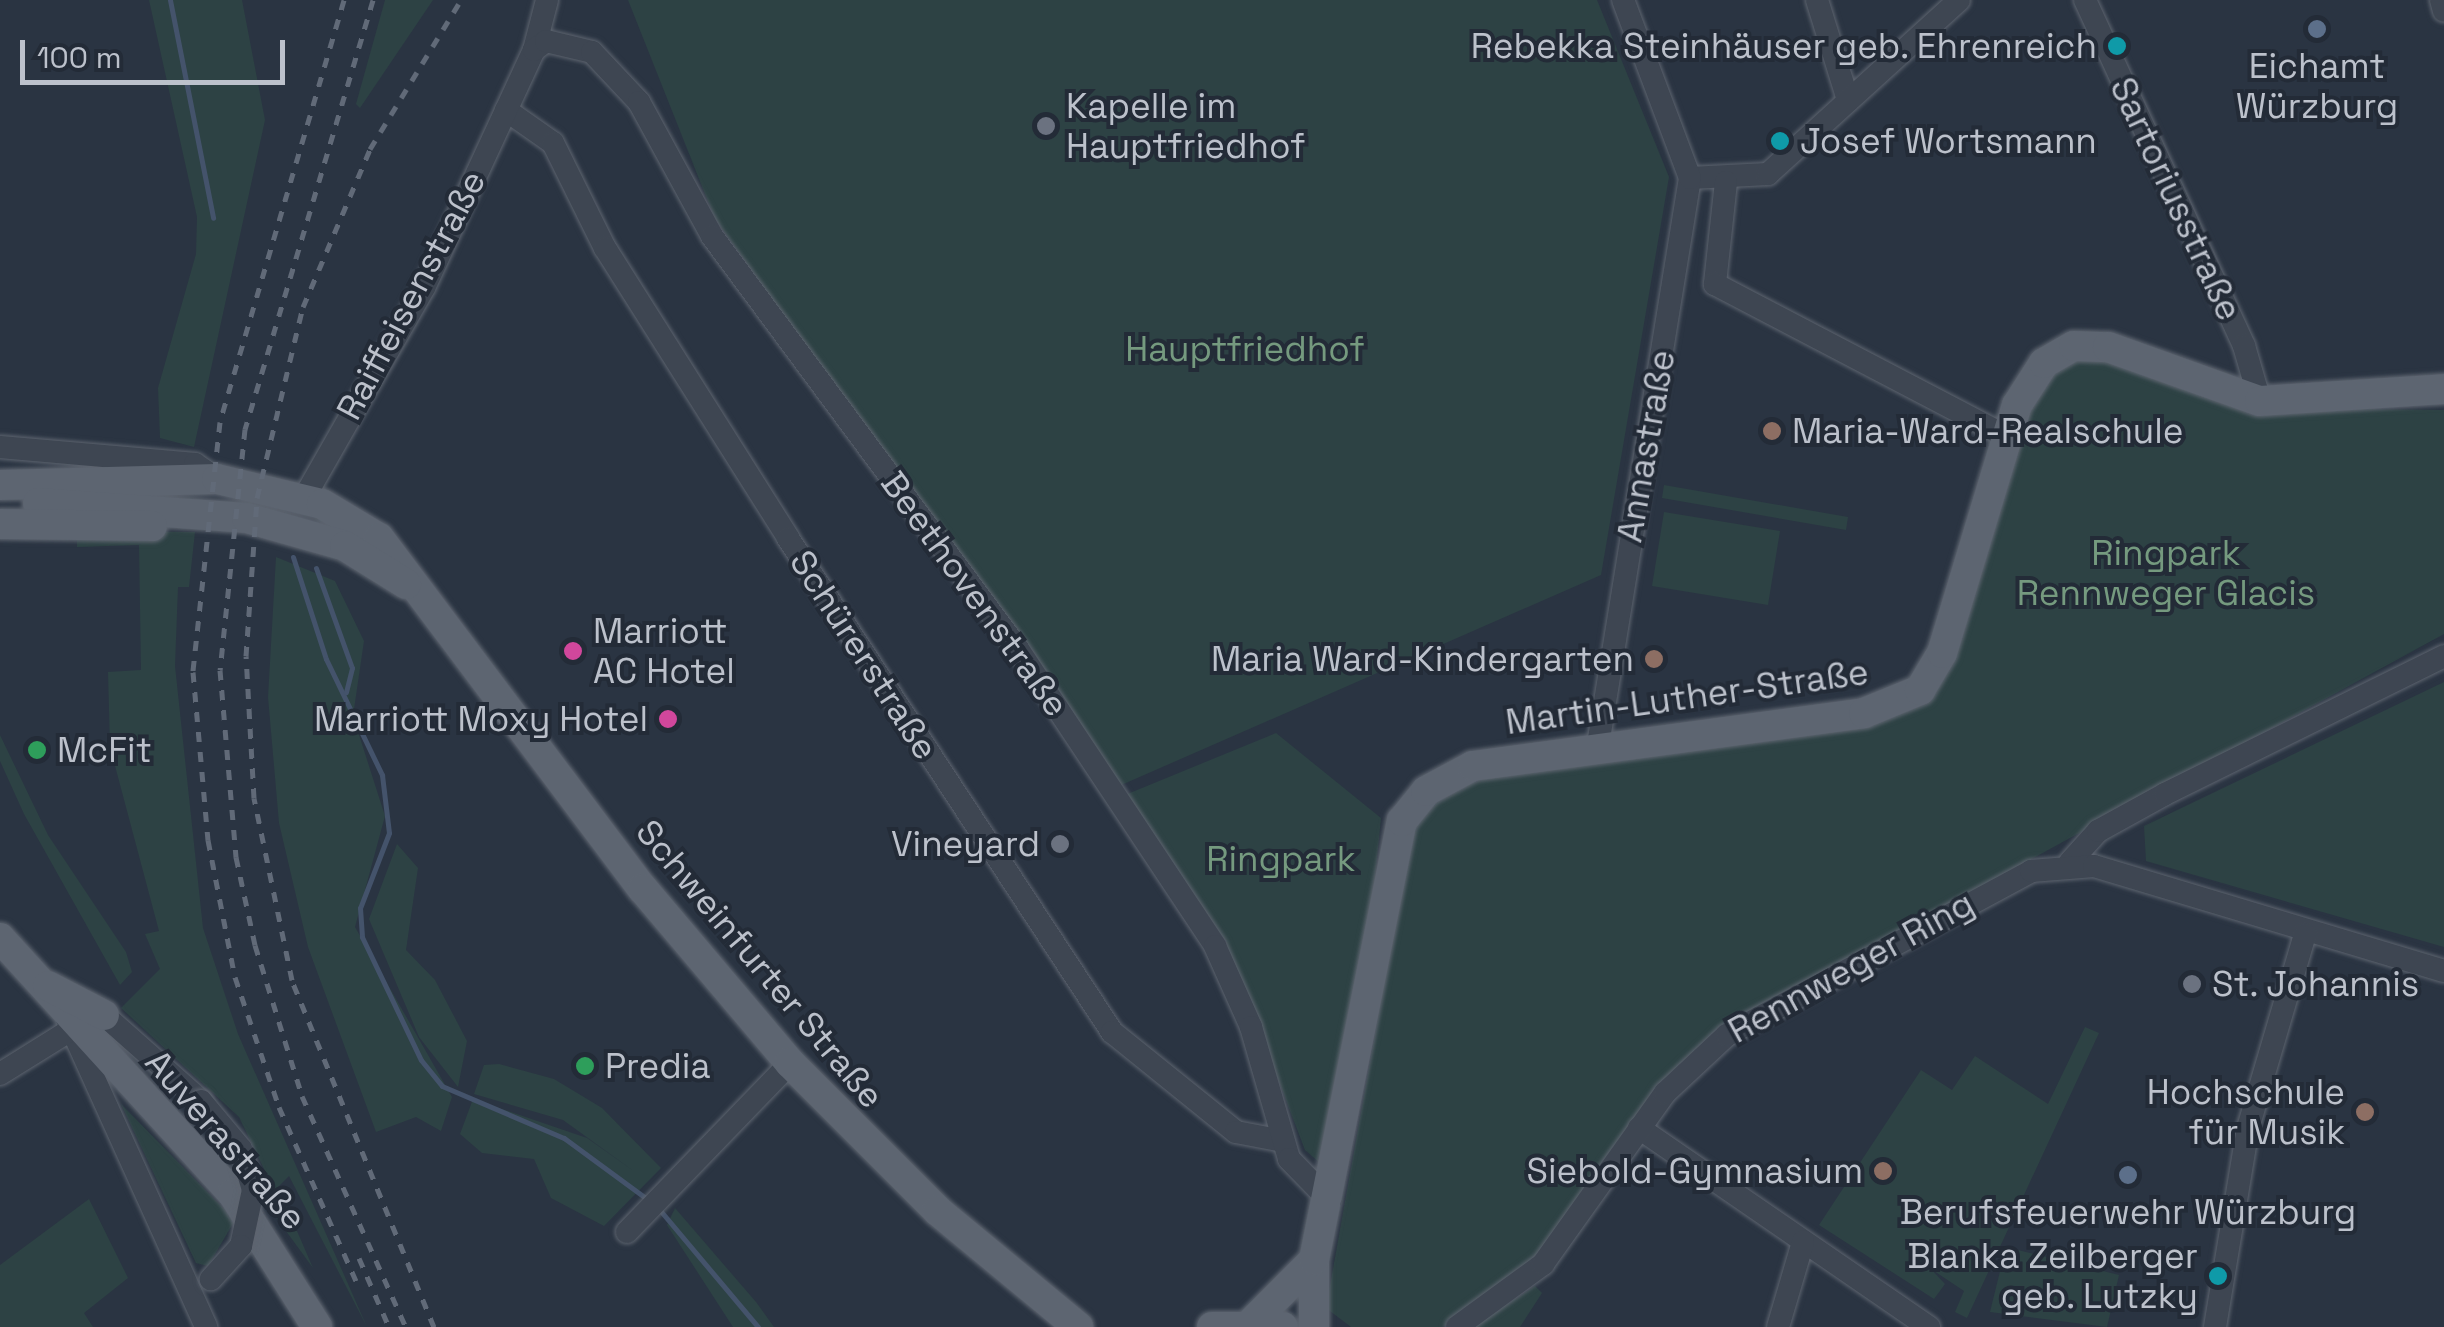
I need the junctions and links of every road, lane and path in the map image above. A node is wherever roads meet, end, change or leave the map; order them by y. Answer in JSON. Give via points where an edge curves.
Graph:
{"nodes":[{"id":1,"x":547,"y":0,"type":"edge"},
{"id":2,"x":1623,"y":0,"type":"edge"},
{"id":3,"x":1817,"y":0,"type":"edge"},
{"id":4,"x":1959,"y":0,"type":"edge"},
{"id":5,"x":2085,"y":0,"type":"edge"},
{"id":6,"x":2441,"y":0,"type":"edge"},
{"id":7,"x":2444,"y":11,"type":"edge"},
{"id":8,"x":540,"y":45,"type":"junction"},
{"id":9,"x":1848,"y":100,"type":"junction"},
{"id":10,"x":506,"y":110,"type":"junction"},
{"id":11,"x":1690,"y":178,"type":"junction"},
{"id":12,"x":1726,"y":182,"type":"junction"},
{"id":13,"x":2444,"y":389,"type":"edge"},
{"id":14,"x":2260,"y":401,"type":"junction"},
{"id":15,"x":2004,"y":435,"type":"junction"},
{"id":16,"x":0,"y":447,"type":"edge"},
{"id":17,"x":110,"y":456,"type":"junction"},
{"id":18,"x":0,"y":471,"type":"edge"},
{"id":19,"x":218,"y":479,"type":"junction"},
{"id":20,"x":0,"y":485,"type":"edge"},
{"id":21,"x":304,"y":498,"type":"junction"},
{"id":22,"x":0,"y":505,"type":"edge"},
{"id":23,"x":200,"y":511,"type":"junction"},
{"id":24,"x":0,"y":524,"type":"edge"},
{"id":25,"x":434,"y":612,"type":"junction"},
{"id":26,"x":2444,"y":656,"type":"edge"},
{"id":27,"x":1597,"y":750,"type":"junction"},
{"id":28,"x":2070,"y":862,"type":"junction"},
{"id":29,"x":2306,"y":934,"type":"junction"},
{"id":30,"x":0,"y":938,"type":"edge"},
{"id":31,"x":2444,"y":972,"type":"edge"},
{"id":32,"x":36,"y":981,"type":"junction"},
{"id":33,"x":104,"y":1015,"type":"joint"},
{"id":34,"x":66,"y":1022,"type":"junction"},
{"id":35,"x":790,"y":1063,"type":"junction"},
{"id":36,"x":0,"y":1074,"type":"edge"},
{"id":37,"x":1639,"y":1128,"type":"junction"},
{"id":38,"x":1282,"y":1141,"type":"junction"},
{"id":39,"x":1330,"y":1201,"type":"junction"},
{"id":40,"x":627,"y":1232,"type":"dead end"},
{"id":41,"x":1803,"y":1242,"type":"junction"},
{"id":42,"x":1314,"y":1260,"type":"junction"},
{"id":43,"x":176,"y":1264,"type":"junction"},
{"id":44,"x":211,"y":1279,"type":"junction"},
{"id":45,"x":203,"y":1322,"type":"edge"},
{"id":46,"x":1268,"y":1324,"type":"edge"},
{"id":47,"x":1079,"y":1326,"type":"edge"},
{"id":48,"x":317,"y":1327,"type":"edge"},
{"id":49,"x":1212,"y":1327,"type":"edge"},
{"id":50,"x":1314,"y":1327,"type":"edge"},
{"id":51,"x":1457,"y":1327,"type":"edge"},
{"id":52,"x":1778,"y":1327,"type":"edge"},
{"id":53,"x":1930,"y":1327,"type":"edge"},
{"id":54,"x":2216,"y":1327,"type":"edge"}],
"edges":[{"from":1,"to":8,"type":"street","name":"Raiffeisenstraße"},
{"from":2,"to":11,"type":"street"},
{"from":3,"to":9,"type":"street"},
{"from":4,"to":9,"type":"street"},
{"from":5,"to":14,"type":"street","name":"Sartoriusstraße","via":[[2244,346]]},
{"from":6,"to":7,"type":"street"},
{"from":8,"to":10,"type":"street","name":"Raiffeisenstraße"},
{"from":8,"to":38,"type":"street","name":"Beethovenstraße","via":[[592,52],[619,76],[712,236],[1066,718],[1230,971]]},
{"from":9,"to":12,"type":"street","via":[[1768,174]]},
{"from":10,"to":21,"type":"street","name":"Raiffeisenstraße","via":[[419,296]]},
{"from":10,"to":38,"type":"street","name":"Schürerstraße","via":[[552,143],[605,248],[766,504],[1112,1032],[1236,1132]]},
{"from":11,"to":12,"type":"street"},
{"from":11,"to":27,"type":"street","name":"Annastraße"},
{"from":12,"to":15,"type":"street","via":[[1715,284]]},
{"from":13,"to":14,"type":"main road","name":"Martin-Luther-Straße"},
{"from":14,"to":15,"type":"main road","name":"Martin-Luther-Straße","via":[[2108,348],[2074,346],[2037,370]]},
{"from":15,"to":27,"type":"main road","name":"Martin-Luther-Straße","via":[[1942,654],[1920,690],[1864,714]]},
{"from":16,"to":17,"type":"street","name":"Schweinfurter Straße"},
{"from":17,"to":18,"type":"street"},
{"from":17,"to":19,"type":"street","name":"Schweinfurter Straße","via":[[196,464]]},
{"from":19,"to":20,"type":"main road"},
{"from":19,"to":21,"type":"main road","name":"Schweinfurter Straße"},
{"from":21,"to":25,"type":"main road","name":"Schweinfurter Straße","via":[[380,538]]},
{"from":22,"to":23,"type":"main road","name":"Schweinfurter Straße","via":[[137,504]]},
{"from":23,"to":24,"type":"main road","via":[[167,526]]},
{"from":23,"to":25,"type":"main road","name":"Schweinfurter Straße","via":[[345,546]]},
{"from":25,"to":35,"type":"main road","name":"Schweinfurter Straße","via":[[643,889]]},
{"from":26,"to":28,"type":"street","via":[[2164,794],[2098,831]]},
{"from":27,"to":39,"type":"main road","name":"Martin-Luther-Straße","via":[[1473,766],[1442,778],[1402,821]]},
{"from":28,"to":29,"type":"street"},
{"from":28,"to":37,"type":"street","name":"Rennweger Ring","via":[[1940,914],[1727,1034]]},
{"from":29,"to":31,"type":"street"},
{"from":29,"to":54,"type":"street","via":[[2248,1128]]},
{"from":30,"to":32,"type":"main road","name":"Auverastraße"},
{"from":32,"to":33,"type":"main road"},
{"from":32,"to":34,"type":"main road","name":"Auverastraße"},
{"from":33,"to":44,"type":"street","bridge":true,"via":[[201,1101],[247,1162],[251,1219]]},
{"from":34,"to":36,"type":"street"},
{"from":34,"to":43,"type":"street"},
{"from":34,"to":48,"type":"main road","name":"Auverastraße","via":[[233,1194]]},
{"from":35,"to":40,"type":"street"},
{"from":35,"to":47,"type":"main road","name":"Schweinfurter Straße","via":[[938,1211]]},
{"from":37,"to":41,"type":"street"},
{"from":37,"to":51,"type":"street","name":"Rennweger Ring","via":[[1543,1264]]},
{"from":38,"to":39,"type":"street","name":"Beethovenstraße","via":[[1296,1174]]},
{"from":39,"to":42,"type":"main road","name":"Martin-Luther-Straße"},
{"from":41,"to":52,"type":"street"},
{"from":41,"to":53,"type":"street"},
{"from":42,"to":46,"type":"main road","name":"Martin-Luther-Straße"},
{"from":42,"to":50,"type":"main road","name":"Martin-Luther-Straße"},
{"from":43,"to":44,"type":"street"},
{"from":43,"to":45,"type":"street"},
{"from":44,"to":45,"type":"street"},
{"from":46,"to":49,"type":"main road"}]}
